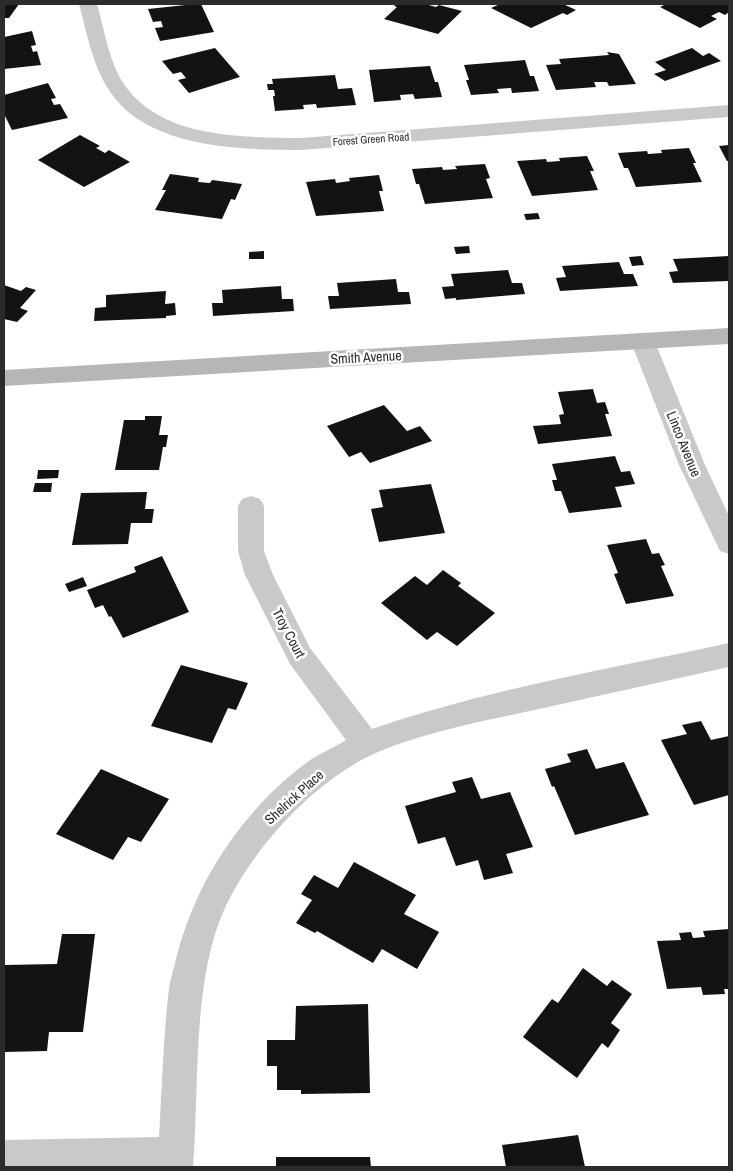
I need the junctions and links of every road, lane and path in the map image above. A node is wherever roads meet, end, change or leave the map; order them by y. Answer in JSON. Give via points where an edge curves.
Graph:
{"nodes":[{"id":1,"x":88,"y":4,"type":"edge"},
{"id":2,"x":729,"y":111,"type":"edge"},
{"id":3,"x":729,"y":336,"type":"edge"},
{"id":4,"x":643,"y":342,"type":"junction"},
{"id":5,"x":4,"y":378,"type":"edge"},
{"id":6,"x":251,"y":506,"type":"dead end"},
{"id":7,"x":729,"y":544,"type":"edge"},
{"id":8,"x":729,"y":655,"type":"edge"},
{"id":9,"x":366,"y":744,"type":"junction"},
{"id":10,"x":4,"y":1158,"type":"edge"},
{"id":11,"x":175,"y":1161,"type":"edge"}],
"edges":[{"from":1,"to":2,"type":"street","name":"Forest Green Road","via":[[110,75],[133,107],[181,132],[220,140],[301,144]]},
{"from":3,"to":4,"type":"main road","name":"Smith Avenue"},
{"from":4,"to":5,"type":"main road","name":"Smith Avenue"},
{"from":4,"to":7,"type":"street","name":"Linco Avenue","via":[[692,465]]},
{"from":6,"to":9,"type":"street","name":"Troy Court","via":[[251,551],[266,590],[300,656]]},
{"from":8,"to":9,"type":"street","name":"Shelrick Place","via":[[481,709],[423,724]]},
{"from":9,"to":11,"type":"street","name":"Shelrick Place","via":[[318,772],[276,809],[246,845],[223,880],[200,929],[186,987]]},
{"from":10,"to":11,"type":"street"}]}
